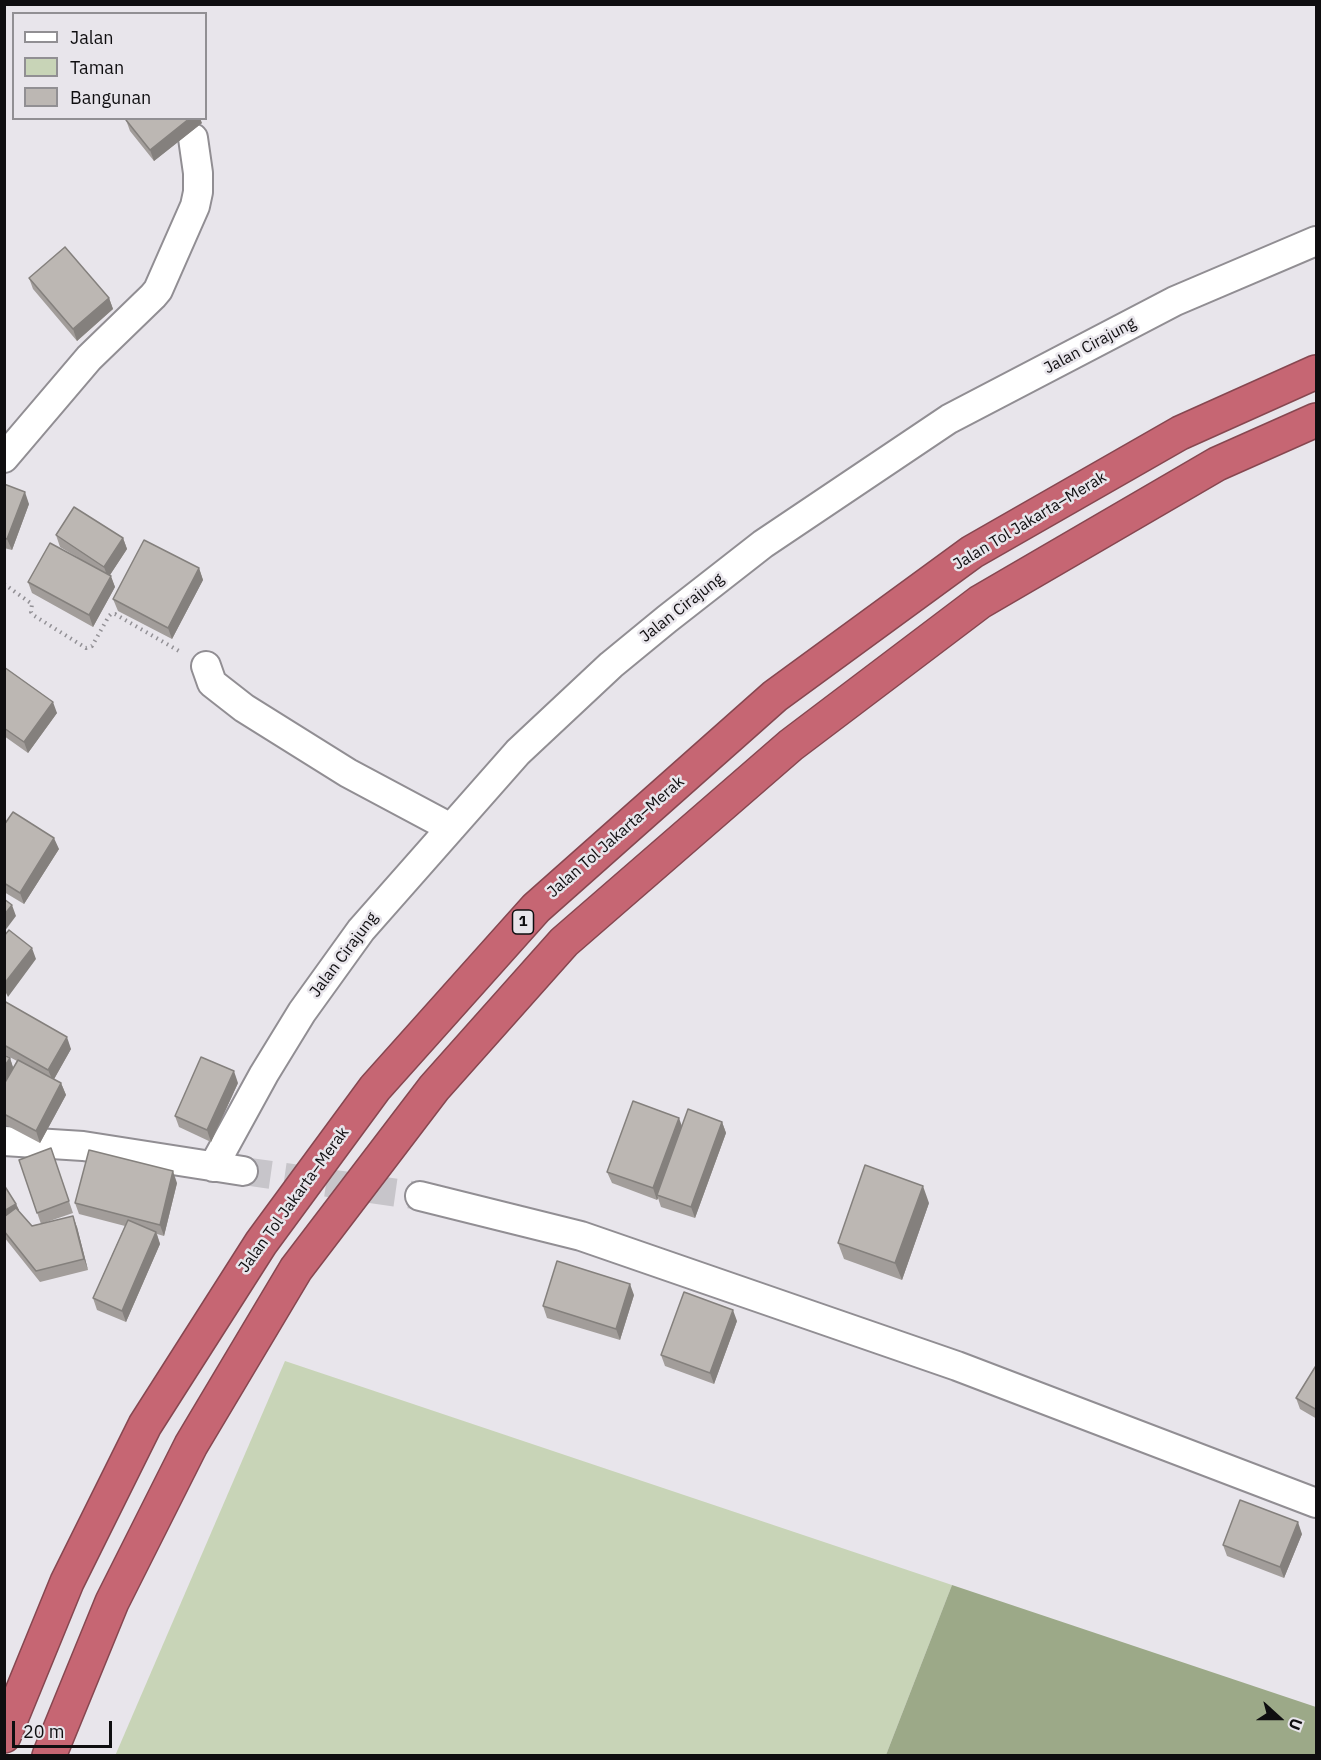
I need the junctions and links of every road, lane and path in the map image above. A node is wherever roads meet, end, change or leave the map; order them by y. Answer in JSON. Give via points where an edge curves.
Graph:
{"nodes":[{"id":1,"x":193,"y":138,"type":"dead end"},
{"id":2,"x":1317,"y":242,"type":"edge"},
{"id":3,"x":1317,"y":372,"type":"edge"},
{"id":4,"x":1317,"y":420,"type":"edge"},
{"id":5,"x":4,"y":458,"type":"edge"},
{"id":6,"x":4,"y":584,"type":"edge"},
{"id":7,"x":206,"y":666,"type":"joint"},
{"id":8,"x":451,"y":828,"type":"junction"},
{"id":9,"x":4,"y":1141,"type":"edge"},
{"id":10,"x":213,"y":1167,"type":"junction"},
{"id":11,"x":243,"y":1171,"type":"tunnel mouth"},
{"id":12,"x":420,"y":1196,"type":"tunnel mouth"},
{"id":13,"x":1317,"y":1503,"type":"edge"},
{"id":14,"x":4,"y":1736,"type":"edge"},
{"id":15,"x":49,"y":1755,"type":"edge"}],
"edges":[{"from":1,"to":5,"type":"street","via":[[198,173],[195,206],[158,290],[89,358]]},
{"from":2,"to":8,"type":"street","name":"Jalan Cirajung","via":[[1175,301],[949,419],[763,544],[612,665],[518,753]]},
{"from":3,"to":14,"type":"highway","name":"Jalan Tol Jakarta–Merak","number":"1","via":[[1180,433],[972,552],[775,696],[536,908],[375,1088],[261,1243],[145,1425],[67,1582]]},
{"from":4,"to":15,"type":"highway","via":[[1217,464],[980,602],[791,745],[564,942],[434,1088],[296,1269],[191,1445],[112,1602]]},
{"from":6,"to":7,"type":"path","via":[[32,604],[33,615],[86,648],[91,647],[109,616],[115,614]]},
{"from":7,"to":8,"type":"street","via":[[212,683],[244,708],[348,773]]},
{"from":8,"to":10,"type":"street","name":"Jalan Cirajung","via":[[360,930],[302,1012]]},
{"from":9,"to":10,"type":"street","via":[[83,1146]]},
{"from":10,"to":11,"type":"street"},
{"from":12,"to":13,"type":"street","via":[[592,1239],[957,1366]]}]}
